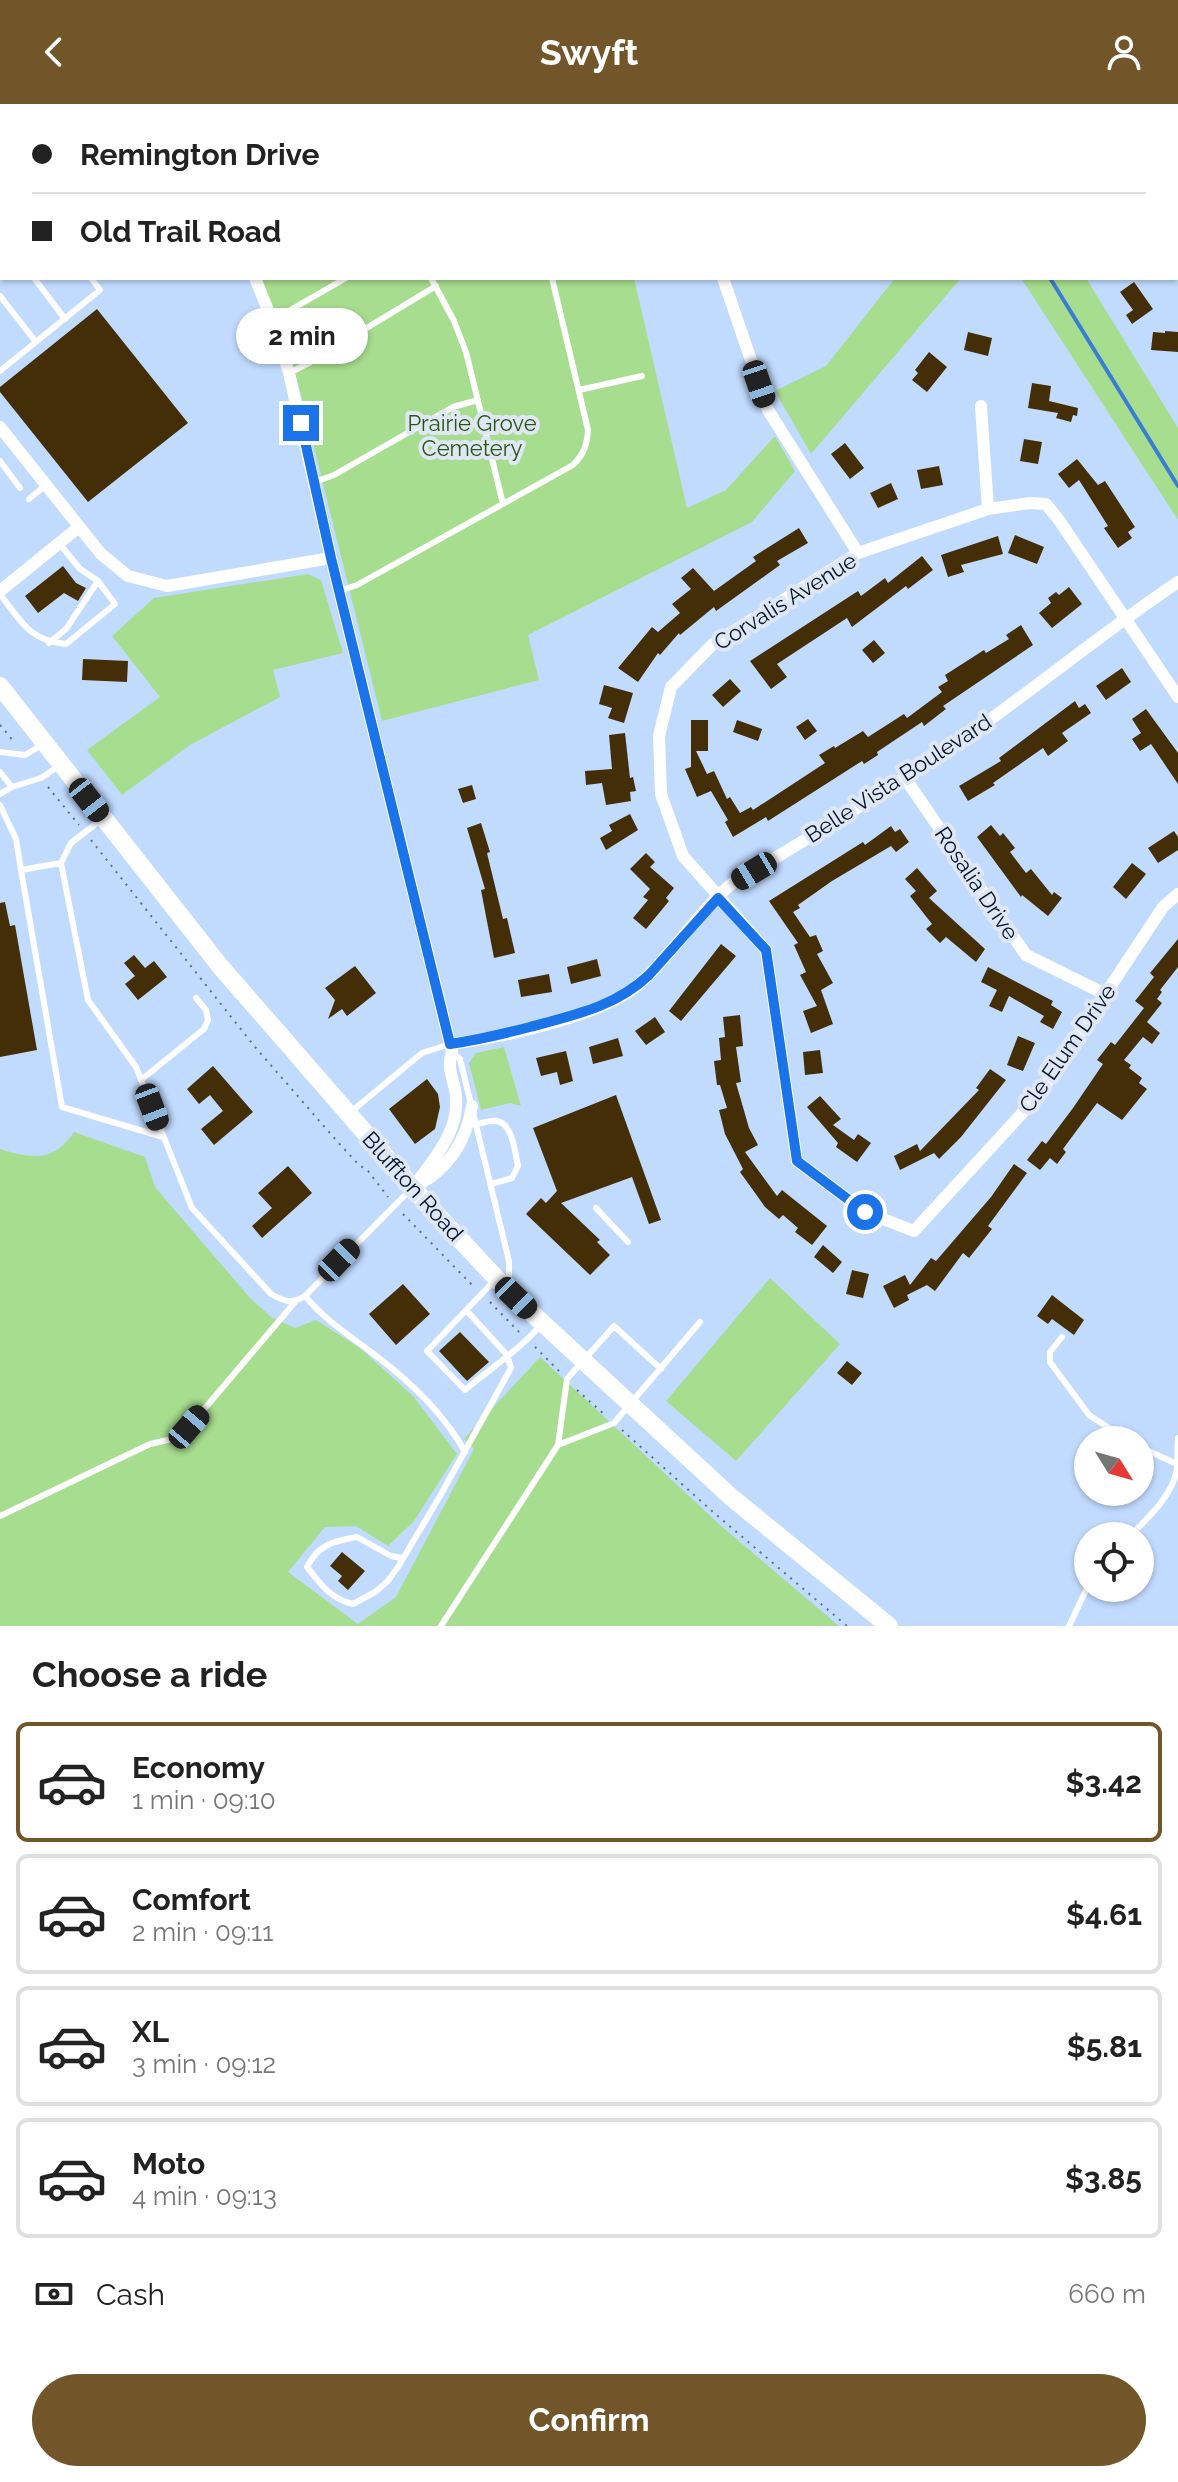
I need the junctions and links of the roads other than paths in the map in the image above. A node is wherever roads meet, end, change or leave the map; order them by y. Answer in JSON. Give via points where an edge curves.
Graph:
{"nodes":[{"id":1,"x":36,"y":280,"type":"edge"},
{"id":2,"x":92,"y":280,"type":"edge"},
{"id":3,"x":256,"y":280,"type":"edge"},
{"id":4,"x":342,"y":280,"type":"edge"},
{"id":5,"x":432,"y":280,"type":"edge"},
{"id":6,"x":552,"y":280,"type":"edge"},
{"id":7,"x":724,"y":280,"type":"edge"},
{"id":8,"x":436,"y":286,"type":"junction"},
{"id":9,"x":0,"y":296,"type":"edge"},
{"id":10,"x":65,"y":319,"type":"junction"},
{"id":11,"x":272,"y":320,"type":"junction"},
{"id":12,"x":36,"y":342,"type":"junction"},
{"id":13,"x":0,"y":357,"type":"edge"},
{"id":14,"x":7,"y":365,"type":"junction"},
{"id":15,"x":0,"y":371,"type":"edge"},
{"id":16,"x":289,"y":373,"type":"junction"},
{"id":17,"x":642,"y":376,"type":"dead end"},
{"id":18,"x":579,"y":390,"type":"junction"},
{"id":19,"x":478,"y":400,"type":"junction"},
{"id":20,"x":981,"y":406,"type":"dead end"},
{"id":21,"x":0,"y":427,"type":"edge"},
{"id":22,"x":0,"y":461,"type":"edge"},
{"id":23,"x":315,"y":482,"type":"junction"},
{"id":24,"x":46,"y":485,"type":"junction"},
{"id":25,"x":20,"y":488,"type":"dead end"},
{"id":26,"x":29,"y":499,"type":"dead end"},
{"id":27,"x":503,"y":504,"type":"junction"},
{"id":28,"x":988,"y":509,"type":"junction"},
{"id":29,"x":79,"y":527,"type":"junction"},
{"id":30,"x":59,"y":543,"type":"junction"},
{"id":31,"x":858,"y":553,"type":"junction"},
{"id":32,"x":331,"y":558,"type":"junction"},
{"id":33,"x":98,"y":581,"type":"junction"},
{"id":34,"x":1178,"y":582,"type":"edge"},
{"id":35,"x":339,"y":591,"type":"junction"},
{"id":36,"x":0,"y":592,"type":"edge"},
{"id":37,"x":1125,"y":617,"type":"junction"},
{"id":38,"x":49,"y":643,"type":"junction"},
{"id":39,"x":3,"y":695,"type":"edge"},
{"id":40,"x":1178,"y":697,"type":"edge"},
{"id":41,"x":45,"y":743,"type":"junction"},
{"id":42,"x":0,"y":752,"type":"edge"},
{"id":43,"x":62,"y":764,"type":"junction"},
{"id":44,"x":0,"y":772,"type":"edge"},
{"id":45,"x":905,"y":778,"type":"junction"},
{"id":46,"x":12,"y":787,"type":"junction"},
{"id":47,"x":0,"y":794,"type":"edge"},
{"id":48,"x":0,"y":805,"type":"edge"},
{"id":49,"x":103,"y":818,"type":"junction"},
{"id":50,"x":61,"y":863,"type":"junction"},
{"id":51,"x":21,"y":870,"type":"junction"},
{"id":52,"x":1178,"y":894,"type":"edge"},
{"id":53,"x":718,"y":898,"type":"junction"},
{"id":54,"x":1105,"y":994,"type":"junction"},
{"id":55,"x":196,"y":998,"type":"dead end"},
{"id":56,"x":451,"y":1048,"type":"junction"},
{"id":57,"x":141,"y":1080,"type":"junction"},
{"id":58,"x":472,"y":1106,"type":"junction"},
{"id":59,"x":349,"y":1114,"type":"junction"},
{"id":60,"x":477,"y":1124,"type":"junction"},
{"id":61,"x":163,"y":1137,"type":"junction"},
{"id":62,"x":491,"y":1184,"type":"junction"},
{"id":63,"x":413,"y":1188,"type":"junction"},
{"id":64,"x":596,"y":1208,"type":"dead end"},
{"id":65,"x":914,"y":1231,"type":"joint"},
{"id":66,"x":628,"y":1242,"type":"dead end"},
{"id":67,"x":503,"y":1285,"type":"junction"},
{"id":68,"x":305,"y":1296,"type":"junction"},
{"id":69,"x":295,"y":1302,"type":"junction"},
{"id":70,"x":467,"y":1311,"type":"junction"},
{"id":71,"x":700,"y":1322,"type":"dead end"},
{"id":72,"x":543,"y":1324,"type":"junction"},
{"id":73,"x":1062,"y":1337,"type":"dead end"},
{"id":74,"x":507,"y":1355,"type":"junction"},
{"id":75,"x":581,"y":1361,"type":"junction"},
{"id":76,"x":661,"y":1369,"type":"junction"},
{"id":77,"x":631,"y":1404,"type":"junction"},
{"id":78,"x":1102,"y":1426,"type":"edge"},
{"id":79,"x":1178,"y":1438,"type":"edge"},
{"id":80,"x":558,"y":1445,"type":"junction"},
{"id":81,"x":465,"y":1452,"type":"junction"},
{"id":82,"x":1154,"y":1453,"type":"edge"},
{"id":83,"x":1177,"y":1464,"type":"edge"},
{"id":84,"x":0,"y":1516,"type":"edge"},
{"id":85,"x":1145,"y":1522,"type":"edge"},
{"id":86,"x":402,"y":1558,"type":"junction"},
{"id":87,"x":1080,"y":1602,"type":"edge"},
{"id":88,"x":441,"y":1626,"type":"edge"},
{"id":89,"x":889,"y":1626,"type":"edge"},
{"id":90,"x":1069,"y":1626,"type":"edge"}],
"edges":[{"from":1,"to":10,"type":"lane"},
{"from":2,"to":10,"type":"lane","via":[[100,290]]},
{"from":3,"to":11,"type":"street"},
{"from":4,"to":11,"type":"lane"},
{"from":5,"to":8,"type":"lane"},
{"from":6,"to":18,"type":"lane"},
{"from":7,"to":31,"type":"street","via":[[768,410]]},
{"from":8,"to":16,"type":"lane"},
{"from":8,"to":19,"type":"lane","via":[[460,336]]},
{"from":9,"to":12,"type":"lane"},
{"from":10,"to":12,"type":"lane"},
{"from":11,"to":16,"type":"street"},
{"from":12,"to":14,"type":"lane"},
{"from":13,"to":14,"type":"lane"},
{"from":14,"to":15,"type":"lane"},
{"from":16,"to":23,"type":"street"},
{"from":17,"to":18,"type":"lane"},
{"from":18,"to":27,"type":"lane","via":[[588,430],[580,458]]},
{"from":19,"to":23,"type":"lane","via":[[453,407]]},
{"from":19,"to":27,"type":"lane"},
{"from":20,"to":28,"type":"street"},
{"from":21,"to":24,"type":"street"},
{"from":22,"to":25,"type":"lane"},
{"from":23,"to":32,"type":"street"},
{"from":24,"to":26,"type":"lane"},
{"from":24,"to":29,"type":"street"},
{"from":27,"to":35,"type":"lane"},
{"from":28,"to":31,"type":"street","name":"Corvalis Avenue"},
{"from":28,"to":37,"type":"street","name":"Corvalis Avenue","via":[[1046,504]]},
{"from":29,"to":30,"type":"street"},
{"from":29,"to":32,"type":"street","via":[[128,576],[167,586]]},
{"from":30,"to":33,"type":"lane"},
{"from":30,"to":36,"type":"street"},
{"from":31,"to":53,"type":"street","name":"Corvalis Avenue","via":[[713,644],[671,687],[659,736],[661,794],[683,856]]},
{"from":32,"to":35,"type":"street"},
{"from":33,"to":38,"type":"lane","via":[[66,629]]},
{"from":33,"to":38,"type":"lane","via":[[115,604],[66,644]]},
{"from":34,"to":37,"type":"street","name":"Belle Vista Boulevard"},
{"from":35,"to":56,"type":"street"},
{"from":36,"to":38,"type":"lane","via":[[32,635]]},
{"from":37,"to":40,"type":"street"},
{"from":37,"to":45,"type":"street","name":"Belle Vista Boulevard"},
{"from":39,"to":41,"type":"main road","name":"Bluffton Road"},
{"from":41,"to":42,"type":"lane","via":[[25,755]]},
{"from":41,"to":43,"type":"main road","name":"Bluffton Road"},
{"from":43,"to":46,"type":"lane"},
{"from":43,"to":49,"type":"main road","name":"Bluffton Road"},
{"from":44,"to":46,"type":"lane"},
{"from":45,"to":53,"type":"street","name":"Belle Vista Boulevard","via":[[729,886]]},
{"from":45,"to":54,"type":"street","name":"Rosalia Drive","via":[[1026,955]]},
{"from":46,"to":47,"type":"lane"},
{"from":48,"to":51,"type":"lane","via":[[16,839]]},
{"from":49,"to":50,"type":"lane","via":[[71,843]]},
{"from":49,"to":59,"type":"main road","name":"Bluffton Road","via":[[220,966]]},
{"from":50,"to":51,"type":"lane"},
{"from":50,"to":57,"type":"lane","via":[[88,1000]]},
{"from":51,"to":61,"type":"lane","via":[[62,1107]]},
{"from":52,"to":54,"type":"street","name":"Cle Elum Drive","via":[[1163,907]]},
{"from":53,"to":56,"type":"street","name":"Belle Vista Boulevard","via":[[645,979],[611,1003]]},
{"from":53,"to":65,"type":"street","name":"Corvalis Avenue","via":[[766,950],[797,1161],[865,1212]]},
{"from":54,"to":65,"type":"street","name":"Cle Elum Drive","via":[[1038,1096]]},
{"from":55,"to":57,"type":"lane","via":[[206,1010],[204,1029]]},
{"from":56,"to":58,"type":"lane","via":[[460,1059]]},
{"from":56,"to":59,"type":"lane","via":[[422,1053]]},
{"from":56,"to":63,"type":"street","via":[[448,1061],[456,1098],[449,1137]]},
{"from":57,"to":61,"type":"lane"},
{"from":58,"to":60,"type":"lane"},
{"from":58,"to":63,"type":"street","via":[[449,1163]]},
{"from":59,"to":63,"type":"main road","name":"Bluffton Road"},
{"from":60,"to":62,"type":"lane"},
{"from":60,"to":62,"type":"lane","via":[[504,1125],[515,1154],[517,1172]]},
{"from":61,"to":69,"type":"lane","via":[[192,1208],[271,1294]]},
{"from":62,"to":67,"type":"lane","via":[[509,1261]]},
{"from":63,"to":67,"type":"main road","name":"Bluffton Road"},
{"from":63,"to":68,"type":"lane"},
{"from":64,"to":66,"type":"lane"},
{"from":67,"to":70,"type":"lane"},
{"from":67,"to":72,"type":"main road","name":"Bluffton Road"},
{"from":68,"to":69,"type":"lane"},
{"from":68,"to":81,"type":"lane","via":[[320,1314],[402,1378]]},
{"from":69,"to":84,"type":"lane","via":[[189,1427]]},
{"from":70,"to":74,"type":"lane"},
{"from":70,"to":74,"type":"lane","via":[[427,1351],[465,1390]]},
{"from":71,"to":76,"type":"lane"},
{"from":72,"to":74,"type":"lane"},
{"from":72,"to":75,"type":"main road","name":"Bluffton Road"},
{"from":73,"to":78,"type":"lane","via":[[1050,1352],[1050,1362]]},
{"from":74,"to":81,"type":"lane","via":[[511,1368]]},
{"from":75,"to":76,"type":"lane","via":[[614,1326]]},
{"from":75,"to":77,"type":"main road","name":"Bluffton Road"},
{"from":75,"to":80,"type":"lane","via":[[567,1379]]},
{"from":76,"to":77,"type":"lane"},
{"from":77,"to":80,"type":"lane","via":[[614,1423]]},
{"from":77,"to":89,"type":"main road","name":"Bluffton Road","via":[[742,1507]]},
{"from":79,"to":83,"type":"lane"},
{"from":80,"to":88,"type":"lane"},
{"from":81,"to":86,"type":"lane"},
{"from":82,"to":83,"type":"lane"},
{"from":83,"to":85,"type":"lane","via":[[1167,1493]]},
{"from":86,"to":86,"type":"lane","via":[[357,1537],[321,1547],[307,1567],[338,1601],[353,1604],[387,1582]]},
{"from":87,"to":90,"type":"lane"}]}
